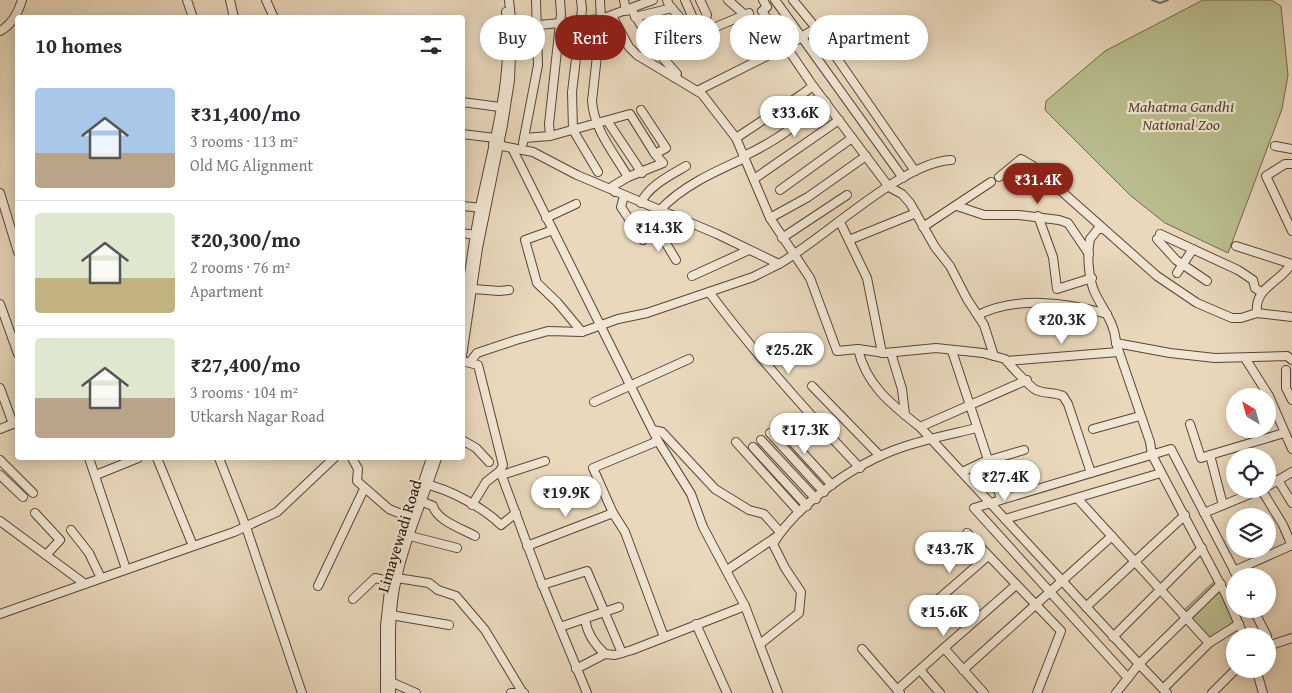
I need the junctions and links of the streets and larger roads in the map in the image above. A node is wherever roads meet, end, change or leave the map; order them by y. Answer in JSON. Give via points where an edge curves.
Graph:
{"nodes":[{"id":1,"x":22,"y":0,"type":"edge"},
{"id":2,"x":187,"y":0,"type":"edge"},
{"id":3,"x":230,"y":0,"type":"edge"},
{"id":4,"x":266,"y":0,"type":"edge"},
{"id":5,"x":504,"y":0,"type":"edge"},
{"id":6,"x":509,"y":0,"type":"edge"},
{"id":7,"x":536,"y":0,"type":"edge"},
{"id":8,"x":560,"y":0,"type":"edge"},
{"id":9,"x":581,"y":0,"type":"edge"},
{"id":10,"x":600,"y":0,"type":"edge"},
{"id":11,"x":624,"y":0,"type":"edge"},
{"id":12,"x":652,"y":0,"type":"edge"},
{"id":13,"x":667,"y":0,"type":"edge"},
{"id":14,"x":685,"y":0,"type":"edge"},
{"id":15,"x":700,"y":0,"type":"edge"},
{"id":16,"x":728,"y":0,"type":"edge"},
{"id":17,"x":763,"y":0,"type":"edge"},
{"id":18,"x":775,"y":0,"type":"edge"},
{"id":19,"x":793,"y":0,"type":"edge"},
{"id":20,"x":644,"y":2,"type":"edge"},
{"id":21,"x":672,"y":8,"type":"junction"},
{"id":22,"x":629,"y":10,"type":"junction"},
{"id":23,"x":17,"y":15,"type":"edge"},
{"id":24,"x":192,"y":15,"type":"edge"},
{"id":25,"x":233,"y":15,"type":"edge"},
{"id":26,"x":273,"y":15,"type":"edge"},
{"id":27,"x":507,"y":15,"type":"edge"},
{"id":28,"x":509,"y":15,"type":"edge"},
{"id":29,"x":538,"y":15,"type":"edge"},
{"id":30,"x":561,"y":15,"type":"edge"},
{"id":31,"x":580,"y":15,"type":"edge"},
{"id":32,"x":601,"y":15,"type":"edge"},
{"id":33,"x":615,"y":15,"type":"edge"},
{"id":34,"x":678,"y":15,"type":"edge"},
{"id":35,"x":694,"y":15,"type":"edge"},
{"id":36,"x":707,"y":15,"type":"edge"},
{"id":37,"x":765,"y":15,"type":"edge"},
{"id":38,"x":635,"y":17,"type":"joint"},
{"id":39,"x":15,"y":18,"type":"edge"},
{"id":40,"x":809,"y":19,"type":"edge"},
{"id":41,"x":720,"y":25,"type":"edge"},
{"id":42,"x":0,"y":31,"type":"edge"},
{"id":43,"x":809,"y":32,"type":"edge"},
{"id":44,"x":802,"y":37,"type":"junction"},
{"id":45,"x":799,"y":39,"type":"edge"},
{"id":46,"x":626,"y":42,"type":"edge"},
{"id":47,"x":505,"y":60,"type":"edge"},
{"id":48,"x":510,"y":60,"type":"edge"},
{"id":49,"x":538,"y":60,"type":"edge"},
{"id":50,"x":557,"y":60,"type":"edge"},
{"id":51,"x":576,"y":60,"type":"edge"},
{"id":52,"x":596,"y":60,"type":"edge"},
{"id":53,"x":665,"y":60,"type":"edge"},
{"id":54,"x":759,"y":60,"type":"edge"},
{"id":55,"x":796,"y":60,"type":"edge"},
{"id":56,"x":838,"y":60,"type":"edge"},
{"id":57,"x":675,"y":78,"type":"junction"},
{"id":58,"x":813,"y":86,"type":"junction"},
{"id":59,"x":697,"y":91,"type":"junction"},
{"id":60,"x":801,"y":95,"type":"junction"},
{"id":61,"x":465,"y":102,"type":"edge"},
{"id":62,"x":826,"y":102,"type":"junction"},
{"id":63,"x":500,"y":107,"type":"junction"},
{"id":64,"x":641,"y":110,"type":"dead end"},
{"id":65,"x":801,"y":119,"type":"junction"},
{"id":66,"x":838,"y":120,"type":"junction"},
{"id":67,"x":608,"y":122,"type":"junction"},
{"id":68,"x":596,"y":124,"type":"junction"},
{"id":69,"x":573,"y":130,"type":"junction"},
{"id":70,"x":465,"y":135,"type":"edge"},
{"id":71,"x":550,"y":136,"type":"junction"},
{"id":72,"x":524,"y":138,"type":"junction"},
{"id":73,"x":736,"y":138,"type":"junction"},
{"id":74,"x":852,"y":138,"type":"junction"},
{"id":75,"x":496,"y":143,"type":"junction"},
{"id":76,"x":1275,"y":146,"type":"dead end"},
{"id":77,"x":512,"y":148,"type":"junction"},
{"id":78,"x":1292,"y":149,"type":"edge"},
{"id":79,"x":522,"y":150,"type":"junction"},
{"id":80,"x":655,"y":154,"type":"junction"},
{"id":81,"x":866,"y":156,"type":"junction"},
{"id":82,"x":745,"y":157,"type":"junction"},
{"id":83,"x":951,"y":160,"type":"dead end"},
{"id":84,"x":1292,"y":164,"type":"edge"},
{"id":85,"x":686,"y":166,"type":"dead end"},
{"id":86,"x":915,"y":171,"type":"junction"},
{"id":87,"x":598,"y":172,"type":"dead end"},
{"id":88,"x":642,"y":173,"type":"junction"},
{"id":89,"x":628,"y":177,"type":"junction"},
{"id":90,"x":999,"y":177,"type":"dead end"},
{"id":91,"x":904,"y":178,"type":"junction"},
{"id":92,"x":754,"y":179,"type":"junction"},
{"id":93,"x":991,"y":182,"type":"dead end"},
{"id":94,"x":889,"y":187,"type":"junction"},
{"id":95,"x":780,"y":190,"type":"dead end"},
{"id":96,"x":615,"y":192,"type":"junction"},
{"id":97,"x":0,"y":193,"type":"edge"},
{"id":98,"x":847,"y":195,"type":"dead end"},
{"id":99,"x":624,"y":196,"type":"junction"},
{"id":100,"x":576,"y":204,"type":"dead end"},
{"id":101,"x":641,"y":204,"type":"junction"},
{"id":102,"x":465,"y":206,"type":"edge"},
{"id":103,"x":957,"y":206,"type":"junction"},
{"id":104,"x":483,"y":208,"type":"junction"},
{"id":105,"x":659,"y":211,"type":"junction"},
{"id":106,"x":916,"y":213,"type":"junction"},
{"id":107,"x":1038,"y":216,"type":"junction"},
{"id":108,"x":546,"y":218,"type":"junction"},
{"id":109,"x":770,"y":218,"type":"junction"},
{"id":110,"x":840,"y":222,"type":"junction"},
{"id":111,"x":923,"y":227,"type":"junction"},
{"id":112,"x":1103,"y":229,"type":"junction"},
{"id":113,"x":553,"y":230,"type":"junction"},
{"id":114,"x":1292,"y":231,"type":"edge"},
{"id":115,"x":465,"y":233,"type":"edge"},
{"id":116,"x":475,"y":235,"type":"junction"},
{"id":117,"x":782,"y":238,"type":"junction"},
{"id":118,"x":850,"y":240,"type":"junction"},
{"id":119,"x":15,"y":242,"type":"edge"},
{"id":120,"x":1236,"y":246,"type":"dead end"},
{"id":121,"x":1193,"y":249,"type":"junction"},
{"id":122,"x":749,"y":250,"type":"junction"},
{"id":123,"x":796,"y":254,"type":"junction"},
{"id":124,"x":1089,"y":254,"type":"junction"},
{"id":125,"x":676,"y":260,"type":"dead end"},
{"id":126,"x":467,"y":263,"type":"edge"},
{"id":127,"x":779,"y":264,"type":"junction"},
{"id":128,"x":1182,"y":264,"type":"junction"},
{"id":129,"x":1292,"y":264,"type":"edge"},
{"id":130,"x":1177,"y":273,"type":"dead end"},
{"id":131,"x":692,"y":276,"type":"dead end"},
{"id":132,"x":1092,"y":278,"type":"junction"},
{"id":133,"x":1207,"y":281,"type":"dead end"},
{"id":134,"x":509,"y":290,"type":"dead end"},
{"id":135,"x":468,"y":292,"type":"edge"},
{"id":136,"x":709,"y":292,"type":"junction"},
{"id":137,"x":1261,"y":292,"type":"junction"},
{"id":138,"x":0,"y":304,"type":"edge"},
{"id":139,"x":465,"y":311,"type":"edge"},
{"id":140,"x":1107,"y":314,"type":"junction"},
{"id":141,"x":1257,"y":314,"type":"junction"},
{"id":142,"x":978,"y":315,"type":"junction"},
{"id":143,"x":1292,"y":317,"type":"edge"},
{"id":144,"x":465,"y":324,"type":"edge"},
{"id":145,"x":601,"y":324,"type":"junction"},
{"id":146,"x":582,"y":332,"type":"junction"},
{"id":147,"x":1116,"y":343,"type":"junction"},
{"id":148,"x":15,"y":346,"type":"edge"},
{"id":149,"x":858,"y":348,"type":"junction"},
{"id":150,"x":952,"y":351,"type":"junction"},
{"id":151,"x":1118,"y":352,"type":"junction"},
{"id":152,"x":882,"y":353,"type":"junction"},
{"id":153,"x":892,"y":353,"type":"junction"},
{"id":154,"x":994,"y":356,"type":"junction"},
{"id":155,"x":1245,"y":358,"type":"junction"},
{"id":156,"x":689,"y":359,"type":"dead end"},
{"id":157,"x":1292,"y":360,"type":"edge"},
{"id":158,"x":1007,"y":361,"type":"junction"},
{"id":159,"x":466,"y":362,"type":"edge"},
{"id":160,"x":1286,"y":370,"type":"dead end"},
{"id":161,"x":1027,"y":380,"type":"junction"},
{"id":162,"x":631,"y":385,"type":"junction"},
{"id":163,"x":812,"y":386,"type":"dead end"},
{"id":164,"x":0,"y":388,"type":"edge"},
{"id":165,"x":1292,"y":400,"type":"edge"},
{"id":166,"x":594,"y":402,"type":"dead end"},
{"id":167,"x":970,"y":405,"type":"junction"},
{"id":168,"x":905,"y":415,"type":"junction"},
{"id":169,"x":1140,"y":416,"type":"junction"},
{"id":170,"x":15,"y":423,"type":"edge"},
{"id":171,"x":1190,"y":424,"type":"dead end"},
{"id":172,"x":778,"y":426,"type":"dead end"},
{"id":173,"x":920,"y":427,"type":"junction"},
{"id":174,"x":978,"y":428,"type":"junction"},
{"id":175,"x":0,"y":429,"type":"edge"},
{"id":176,"x":1093,"y":429,"type":"dead end"},
{"id":177,"x":654,"y":430,"type":"junction"},
{"id":178,"x":770,"y":433,"type":"dead end"},
{"id":179,"x":1284,"y":433,"type":"junction"},
{"id":180,"x":761,"y":440,"type":"dead end"},
{"id":181,"x":932,"y":440,"type":"junction"},
{"id":182,"x":658,"y":441,"type":"junction"},
{"id":183,"x":465,"y":442,"type":"edge"},
{"id":184,"x":736,"y":442,"type":"dead end"},
{"id":185,"x":753,"y":447,"type":"dead end"},
{"id":186,"x":1292,"y":449,"type":"edge"},
{"id":187,"x":1024,"y":450,"type":"dead end"},
{"id":188,"x":1152,"y":455,"type":"junction"},
{"id":189,"x":1210,"y":455,"type":"junction"},
{"id":190,"x":880,"y":456,"type":"junction"},
{"id":191,"x":0,"y":460,"type":"edge"},
{"id":192,"x":90,"y":460,"type":"edge"},
{"id":193,"x":133,"y":460,"type":"edge"},
{"id":194,"x":159,"y":460,"type":"edge"},
{"id":195,"x":221,"y":460,"type":"edge"},
{"id":196,"x":332,"y":460,"type":"edge"},
{"id":197,"x":353,"y":460,"type":"edge"},
{"id":198,"x":431,"y":460,"type":"edge"},
{"id":199,"x":436,"y":460,"type":"edge"},
{"id":200,"x":989,"y":460,"type":"junction"},
{"id":201,"x":546,"y":461,"type":"dead end"},
{"id":202,"x":489,"y":462,"type":"dead end"},
{"id":203,"x":860,"y":468,"type":"junction"},
{"id":204,"x":962,"y":472,"type":"junction"},
{"id":205,"x":1292,"y":472,"type":"edge"},
{"id":206,"x":501,"y":473,"type":"junction"},
{"id":207,"x":1091,"y":473,"type":"junction"},
{"id":208,"x":1161,"y":473,"type":"junction"},
{"id":209,"x":96,"y":475,"type":"junction"},
{"id":210,"x":0,"y":476,"type":"edge"},
{"id":211,"x":1278,"y":480,"type":"joint"},
{"id":212,"x":426,"y":484,"type":"junction"},
{"id":213,"x":832,"y":485,"type":"junction"},
{"id":214,"x":364,"y":489,"type":"junction"},
{"id":215,"x":824,"y":492,"type":"junction"},
{"id":216,"x":33,"y":494,"type":"dead end"},
{"id":217,"x":23,"y":498,"type":"dead end"},
{"id":218,"x":1077,"y":498,"type":"junction"},
{"id":219,"x":1241,"y":498,"type":"edge"},
{"id":220,"x":1267,"y":498,"type":"edge"},
{"id":221,"x":816,"y":499,"type":"junction"},
{"id":222,"x":1001,"y":499,"type":"junction"},
{"id":223,"x":423,"y":502,"type":"junction"},
{"id":224,"x":989,"y":502,"type":"junction"},
{"id":225,"x":1292,"y":503,"type":"edge"},
{"id":226,"x":472,"y":505,"type":"junction"},
{"id":227,"x":1224,"y":505,"type":"junction"},
{"id":228,"x":807,"y":506,"type":"junction"},
{"id":229,"x":799,"y":512,"type":"junction"},
{"id":230,"x":35,"y":513,"type":"dead end"},
{"id":231,"x":516,"y":513,"type":"junction"},
{"id":232,"x":612,"y":513,"type":"junction"},
{"id":233,"x":1204,"y":513,"type":"junction"},
{"id":234,"x":1185,"y":515,"type":"junction"},
{"id":235,"x":411,"y":518,"type":"junction"},
{"id":236,"x":1005,"y":519,"type":"junction"},
{"id":237,"x":0,"y":521,"type":"edge"},
{"id":238,"x":246,"y":527,"type":"junction"},
{"id":239,"x":71,"y":530,"type":"dead end"},
{"id":240,"x":967,"y":533,"type":"dead end"},
{"id":241,"x":779,"y":534,"type":"junction"},
{"id":242,"x":410,"y":536,"type":"junction"},
{"id":243,"x":475,"y":536,"type":"dead end"},
{"id":244,"x":1112,"y":536,"type":"junction"},
{"id":245,"x":193,"y":546,"type":"junction"},
{"id":246,"x":528,"y":546,"type":"junction"},
{"id":247,"x":1292,"y":546,"type":"edge"},
{"id":248,"x":457,"y":548,"type":"dead end"},
{"id":249,"x":1202,"y":548,"type":"junction"},
{"id":250,"x":46,"y":555,"type":"junction"},
{"id":251,"x":988,"y":556,"type":"junction"},
{"id":252,"x":1135,"y":562,"type":"junction"},
{"id":253,"x":1232,"y":568,"type":"edge"},
{"id":254,"x":1247,"y":568,"type":"edge"},
{"id":255,"x":126,"y":569,"type":"junction"},
{"id":256,"x":727,"y":570,"type":"junction"},
{"id":257,"x":101,"y":578,"type":"junction"},
{"id":258,"x":394,"y":579,"type":"junction"},
{"id":259,"x":1062,"y":581,"type":"junction"},
{"id":260,"x":85,"y":584,"type":"junction"},
{"id":261,"x":1221,"y":584,"type":"junction"},
{"id":262,"x":542,"y":585,"type":"junction"},
{"id":263,"x":1016,"y":585,"type":"junction"},
{"id":264,"x":318,"y":586,"type":"dead end"},
{"id":265,"x":1160,"y":590,"type":"junction"},
{"id":266,"x":1050,"y":592,"type":"junction"},
{"id":267,"x":353,"y":599,"type":"dead end"},
{"id":268,"x":745,"y":606,"type":"junction"},
{"id":269,"x":1036,"y":606,"type":"junction"},
{"id":270,"x":618,"y":607,"type":"dead end"},
{"id":271,"x":1086,"y":607,"type":"junction"},
{"id":272,"x":927,"y":609,"type":"dead end"},
{"id":273,"x":604,"y":612,"type":"junction"},
{"id":274,"x":0,"y":614,"type":"edge"},
{"id":275,"x":391,"y":615,"type":"junction"},
{"id":276,"x":585,"y":619,"type":"junction"},
{"id":277,"x":1186,"y":619,"type":"junction"},
{"id":278,"x":696,"y":624,"type":"junction"},
{"id":279,"x":1239,"y":624,"type":"junction"},
{"id":280,"x":449,"y":625,"type":"dead end"},
{"id":281,"x":560,"y":627,"type":"junction"},
{"id":282,"x":1241,"y":628,"type":"edge"},
{"id":283,"x":664,"y":637,"type":"junction"},
{"id":284,"x":1112,"y":637,"type":"junction"},
{"id":285,"x":1292,"y":638,"type":"edge"},
{"id":286,"x":1276,"y":640,"type":"edge"},
{"id":287,"x":1209,"y":643,"type":"junction"},
{"id":288,"x":760,"y":644,"type":"junction"},
{"id":289,"x":944,"y":648,"type":"junction"},
{"id":290,"x":862,"y":649,"type":"dead end"},
{"id":291,"x":622,"y":653,"type":"junction"},
{"id":292,"x":605,"y":654,"type":"junction"},
{"id":293,"x":1139,"y":664,"type":"junction"},
{"id":294,"x":576,"y":669,"type":"junction"},
{"id":295,"x":920,"y":670,"type":"junction"},
{"id":296,"x":963,"y":670,"type":"junction"},
{"id":297,"x":1128,"y":678,"type":"junction"},
{"id":298,"x":1227,"y":678,"type":"edge"},
{"id":299,"x":1259,"y":678,"type":"edge"},
{"id":300,"x":388,"y":682,"type":"junction"},
{"id":301,"x":899,"y":691,"type":"edge"},
{"id":302,"x":1165,"y":691,"type":"edge"},
{"id":303,"x":1120,"y":692,"type":"edge"},
{"id":304,"x":302,"y":693,"type":"edge"},
{"id":305,"x":385,"y":693,"type":"edge"},
{"id":306,"x":391,"y":693,"type":"edge"},
{"id":307,"x":416,"y":693,"type":"edge"},
{"id":308,"x":511,"y":693,"type":"edge"},
{"id":309,"x":523,"y":693,"type":"edge"},
{"id":310,"x":587,"y":693,"type":"edge"},
{"id":311,"x":727,"y":693,"type":"edge"},
{"id":312,"x":778,"y":693,"type":"edge"},
{"id":313,"x":940,"y":693,"type":"edge"},
{"id":314,"x":984,"y":693,"type":"edge"},
{"id":315,"x":1037,"y":693,"type":"edge"},
{"id":316,"x":1212,"y":693,"type":"edge"},
{"id":317,"x":1263,"y":693,"type":"edge"}],
"edges":[{"from":1,"to":23,"type":"street"},
{"from":2,"to":24,"type":"street"},
{"from":3,"to":25,"type":"street"},
{"from":4,"to":26,"type":"street"},
{"from":5,"to":27,"type":"street"},
{"from":6,"to":28,"type":"street"},
{"from":7,"to":29,"type":"street"},
{"from":8,"to":30,"type":"street"},
{"from":9,"to":31,"type":"street"},
{"from":10,"to":32,"type":"street"},
{"from":11,"to":22,"type":"street"},
{"from":12,"to":20,"type":"street"},
{"from":13,"to":21,"type":"street"},
{"from":14,"to":35,"type":"street"},
{"from":15,"to":36,"type":"street"},
{"from":16,"to":41,"type":"street","via":[[737,10],[747,14]]},
{"from":17,"to":37,"type":"street","via":[[767,7],[762,11]]},
{"from":18,"to":44,"type":"street"},
{"from":19,"to":40,"type":"street"},
{"from":20,"to":22,"type":"street"},
{"from":21,"to":34,"type":"street"},
{"from":21,"to":38,"type":"street"},
{"from":22,"to":33,"type":"street"},
{"from":22,"to":38,"type":"street"},
{"from":39,"to":42,"type":"street"},
{"from":43,"to":44,"type":"street"},
{"from":44,"to":45,"type":"street"},
{"from":44,"to":91,"type":"street"},
{"from":46,"to":57,"type":"street","via":[[637,55]]},
{"from":47,"to":63,"type":"street"},
{"from":48,"to":75,"type":"street","via":[[510,80]]},
{"from":49,"to":72,"type":"street"},
{"from":50,"to":71,"type":"street"},
{"from":51,"to":69,"type":"street"},
{"from":52,"to":68,"type":"street","via":[[592,101]]},
{"from":53,"to":57,"type":"street","via":[[677,74]]},
{"from":54,"to":59,"type":"street"},
{"from":55,"to":58,"type":"street"},
{"from":56,"to":86,"type":"street"},
{"from":57,"to":59,"type":"street"},
{"from":58,"to":60,"type":"street"},
{"from":58,"to":62,"type":"street"},
{"from":59,"to":73,"type":"street"},
{"from":60,"to":65,"type":"street","via":[[804,108]]},
{"from":60,"to":73,"type":"street"},
{"from":61,"to":63,"type":"street"},
{"from":62,"to":65,"type":"street"},
{"from":62,"to":66,"type":"street"},
{"from":63,"to":75,"type":"street"},
{"from":64,"to":80,"type":"street","via":[[666,148]]},
{"from":65,"to":82,"type":"street"},
{"from":66,"to":74,"type":"street"},
{"from":66,"to":92,"type":"street"},
{"from":67,"to":68,"type":"street"},
{"from":67,"to":80,"type":"street","via":[[630,114]]},
{"from":67,"to":88,"type":"street"},
{"from":68,"to":69,"type":"street"},
{"from":68,"to":89,"type":"street"},
{"from":69,"to":71,"type":"street"},
{"from":69,"to":87,"type":"street"},
{"from":70,"to":75,"type":"street"},
{"from":71,"to":72,"type":"street"},
{"from":72,"to":79,"type":"street"},
{"from":73,"to":82,"type":"street"},
{"from":74,"to":81,"type":"street"},
{"from":74,"to":95,"type":"street"},
{"from":75,"to":77,"type":"street"},
{"from":75,"to":104,"type":"street"},
{"from":76,"to":78,"type":"street"},
{"from":77,"to":79,"type":"street"},
{"from":77,"to":108,"type":"street"},
{"from":79,"to":96,"type":"street","via":[[533,152]]},
{"from":80,"to":88,"type":"street","via":[[663,163]]},
{"from":81,"to":94,"type":"street"},
{"from":81,"to":109,"type":"street","via":[[808,197]]},
{"from":82,"to":92,"type":"street"},
{"from":82,"to":105,"type":"street","via":[[705,177],[670,199]]},
{"from":83,"to":86,"type":"street","via":[[940,160]]},
{"from":84,"to":114,"type":"street","via":[[1285,164],[1266,176]]},
{"from":85,"to":101,"type":"street","via":[[660,182]]},
{"from":86,"to":91,"type":"street"},
{"from":88,"to":89,"type":"street"},
{"from":89,"to":96,"type":"street","via":[[612,186]]},
{"from":90,"to":112,"type":"street","via":[[1021,159],[1041,172]]},
{"from":91,"to":94,"type":"street"},
{"from":92,"to":109,"type":"street"},
{"from":93,"to":103,"type":"street"},
{"from":94,"to":106,"type":"street","via":[[902,194]]},
{"from":94,"to":110,"type":"street"},
{"from":96,"to":99,"type":"street"},
{"from":97,"to":119,"type":"street"},
{"from":98,"to":117,"type":"street"},
{"from":99,"to":101,"type":"street"},
{"from":99,"to":125,"type":"street","via":[[621,207],[643,240],[658,230]]},
{"from":100,"to":108,"type":"street"},
{"from":101,"to":105,"type":"street"},
{"from":102,"to":104,"type":"street"},
{"from":103,"to":107,"type":"street","via":[[984,215]]},
{"from":103,"to":111,"type":"street"},
{"from":104,"to":116,"type":"street"},
{"from":104,"to":135,"type":"street"},
{"from":105,"to":122,"type":"street"},
{"from":106,"to":111,"type":"street"},
{"from":106,"to":118,"type":"street"},
{"from":107,"to":124,"type":"street","via":[[1068,224]]},
{"from":107,"to":132,"type":"street","via":[[1053,257],[1057,289]]},
{"from":108,"to":113,"type":"street"},
{"from":109,"to":117,"type":"street"},
{"from":110,"to":118,"type":"street"},
{"from":110,"to":123,"type":"street"},
{"from":111,"to":142,"type":"street"},
{"from":112,"to":124,"type":"street","via":[[1098,229],[1090,239]]},
{"from":112,"to":141,"type":"street","via":[[1157,276],[1209,310],[1236,318]]},
{"from":113,"to":145,"type":"street"},
{"from":113,"to":146,"type":"street","via":[[525,240],[537,283]]},
{"from":115,"to":116,"type":"street"},
{"from":116,"to":126,"type":"street"},
{"from":117,"to":123,"type":"street"},
{"from":118,"to":152,"type":"street","via":[[867,278]]},
{"from":120,"to":129,"type":"street"},
{"from":121,"to":128,"type":"street"},
{"from":121,"to":128,"type":"street","via":[[1158,236]]},
{"from":121,"to":137,"type":"street","via":[[1238,270],[1253,280],[1255,288]]},
{"from":122,"to":127,"type":"street"},
{"from":122,"to":131,"type":"street"},
{"from":123,"to":127,"type":"street"},
{"from":123,"to":149,"type":"street","via":[[810,278],[837,351]]},
{"from":124,"to":132,"type":"street"},
{"from":126,"to":135,"type":"street"},
{"from":127,"to":136,"type":"street"},
{"from":128,"to":130,"type":"street"},
{"from":128,"to":133,"type":"street"},
{"from":129,"to":137,"type":"street"},
{"from":132,"to":140,"type":"street","via":[[1093,288]]},
{"from":134,"to":135,"type":"street"},
{"from":135,"to":139,"type":"street"},
{"from":135,"to":144,"type":"street"},
{"from":136,"to":145,"type":"street","via":[[647,313]]},
{"from":136,"to":203,"type":"street","via":[[786,389]]},
{"from":137,"to":141,"type":"street"},
{"from":138,"to":148,"type":"street"},
{"from":140,"to":142,"type":"street","via":[[1052,304],[1020,304],[994,307]]},
{"from":140,"to":147,"type":"street","via":[[1115,331]]},
{"from":141,"to":143,"type":"street"},
{"from":142,"to":154,"type":"street"},
{"from":145,"to":146,"type":"street"},
{"from":145,"to":162,"type":"street"},
{"from":146,"to":159,"type":"street","via":[[540,334],[477,354]]},
{"from":147,"to":151,"type":"street"},
{"from":147,"to":155,"type":"street","via":[[1170,353]]},
{"from":149,"to":152,"type":"street"},
{"from":149,"to":168,"type":"street","via":[[861,363],[874,387]]},
{"from":150,"to":153,"type":"street","via":[[936,348]]},
{"from":150,"to":154,"type":"street"},
{"from":150,"to":167,"type":"street"},
{"from":151,"to":158,"type":"street"},
{"from":151,"to":169,"type":"street"},
{"from":152,"to":153,"type":"street"},
{"from":153,"to":168,"type":"street"},
{"from":154,"to":158,"type":"street"},
{"from":155,"to":157,"type":"street","via":[[1287,356]]},
{"from":155,"to":179,"type":"street","via":[[1269,396]]},
{"from":156,"to":162,"type":"street"},
{"from":158,"to":161,"type":"street"},
{"from":159,"to":206,"type":"street","via":[[478,365],[503,465]]},
{"from":160,"to":165,"type":"street","via":[[1286,388]]},
{"from":161,"to":167,"type":"street"},
{"from":161,"to":207,"type":"street","via":[[1034,389],[1063,396]]},
{"from":162,"to":166,"type":"street"},
{"from":162,"to":177,"type":"street"},
{"from":163,"to":190,"type":"street"},
{"from":164,"to":170,"type":"street"},
{"from":167,"to":173,"type":"street"},
{"from":167,"to":174,"type":"street"},
{"from":168,"to":173,"type":"street"},
{"from":169,"to":176,"type":"street"},
{"from":169,"to":188,"type":"street"},
{"from":170,"to":175,"type":"street"},
{"from":171,"to":189,"type":"street","via":[[1201,458]]},
{"from":172,"to":213,"type":"street"},
{"from":173,"to":181,"type":"street"},
{"from":174,"to":181,"type":"street"},
{"from":174,"to":200,"type":"street"},
{"from":177,"to":182,"type":"street"},
{"from":177,"to":241,"type":"street","via":[[662,432],[715,489],[749,510],[764,514]]},
{"from":178,"to":215,"type":"street"},
{"from":179,"to":186,"type":"street"},
{"from":179,"to":189,"type":"street"},
{"from":180,"to":221,"type":"street"},
{"from":181,"to":190,"type":"street"},
{"from":181,"to":204,"type":"street"},
{"from":182,"to":232,"type":"street","via":[[593,468]]},
{"from":182,"to":256,"type":"street","via":[[691,494],[703,527]]},
{"from":183,"to":202,"type":"street"},
{"from":184,"to":229,"type":"street"},
{"from":185,"to":228,"type":"street"},
{"from":187,"to":200,"type":"street"},
{"from":188,"to":207,"type":"street"},
{"from":188,"to":208,"type":"street"},
{"from":188,"to":233,"type":"street","via":[[1172,449]]},
{"from":189,"to":227,"type":"street"},
{"from":190,"to":203,"type":"street"},
{"from":191,"to":216,"type":"street"},
{"from":192,"to":209,"type":"street"},
{"from":193,"to":209,"type":"street"},
{"from":194,"to":245,"type":"street"},
{"from":195,"to":238,"type":"street"},
{"from":196,"to":238,"type":"street","via":[[277,512]]},
{"from":197,"to":214,"type":"street","via":[[358,469],[357,481]]},
{"from":198,"to":212,"type":"street","name":"Limayewadi Road"},
{"from":199,"to":212,"type":"street","name":"Limayewadi Road"},
{"from":200,"to":204,"type":"street"},
{"from":200,"to":222,"type":"street"},
{"from":201,"to":206,"type":"street"},
{"from":203,"to":213,"type":"street"},
{"from":204,"to":224,"type":"street"},
{"from":205,"to":211,"type":"street"},
{"from":206,"to":226,"type":"street","via":[[486,482]]},
{"from":206,"to":231,"type":"street"},
{"from":207,"to":222,"type":"street"},
{"from":208,"to":218,"type":"street"},
{"from":208,"to":234,"type":"street"},
{"from":209,"to":255,"type":"street"},
{"from":210,"to":217,"type":"street"},
{"from":211,"to":225,"type":"street"},
{"from":212,"to":223,"type":"street","name":"Limayewadi Road"},
{"from":212,"to":226,"type":"street"},
{"from":212,"to":235,"type":"street","name":"Limayewadi Road"},
{"from":213,"to":215,"type":"street"},
{"from":214,"to":235,"type":"street","via":[[389,509]]},
{"from":214,"to":264,"type":"street"},
{"from":215,"to":221,"type":"street"},
{"from":218,"to":236,"type":"street"},
{"from":218,"to":244,"type":"street"},
{"from":219,"to":227,"type":"street"},
{"from":220,"to":247,"type":"street"},
{"from":221,"to":228,"type":"street"},
{"from":222,"to":224,"type":"street"},
{"from":223,"to":242,"type":"street","name":"Limayewadi Road"},
{"from":223,"to":243,"type":"street","via":[[433,506],[433,510],[449,523]]},
{"from":224,"to":236,"type":"street"},
{"from":224,"to":266,"type":"street","via":[[974,508]]},
{"from":226,"to":231,"type":"street","via":[[491,515],[501,525]]},
{"from":227,"to":233,"type":"street"},
{"from":228,"to":229,"type":"street"},
{"from":229,"to":241,"type":"street"},
{"from":230,"to":250,"type":"street","via":[[60,540]]},
{"from":231,"to":246,"type":"street"},
{"from":232,"to":246,"type":"street"},
{"from":232,"to":283,"type":"street","via":[[625,532]]},
{"from":233,"to":253,"type":"street"},
{"from":234,"to":249,"type":"street"},
{"from":234,"to":252,"type":"street"},
{"from":235,"to":258,"type":"street","name":"Limayewadi Road"},
{"from":236,"to":259,"type":"street"},
{"from":237,"to":250,"type":"street"},
{"from":238,"to":245,"type":"street"},
{"from":238,"to":304,"type":"street"},
{"from":239,"to":257,"type":"street","via":[[89,552]]},
{"from":240,"to":251,"type":"street"},
{"from":241,"to":256,"type":"street"},
{"from":241,"to":288,"type":"street","via":[[773,544],[801,592],[799,613]]},
{"from":242,"to":248,"type":"street"},
{"from":242,"to":258,"type":"street","name":"Limayewadi Road"},
{"from":244,"to":252,"type":"street"},
{"from":244,"to":259,"type":"street"},
{"from":245,"to":255,"type":"street"},
{"from":246,"to":262,"type":"street"},
{"from":247,"to":254,"type":"street"},
{"from":249,"to":261,"type":"street"},
{"from":249,"to":265,"type":"street"},
{"from":250,"to":260,"type":"street"},
{"from":251,"to":263,"type":"street"},
{"from":251,"to":272,"type":"street"},
{"from":252,"to":265,"type":"street"},
{"from":252,"to":271,"type":"street"},
{"from":255,"to":257,"type":"street"},
{"from":256,"to":268,"type":"street"},
{"from":257,"to":260,"type":"street"},
{"from":258,"to":267,"type":"street","via":[[375,578]]},
{"from":258,"to":275,"type":"street","name":"Limayewadi Road"},
{"from":258,"to":300,"type":"street","name":"Limayewadi Road","via":[[385,626]]},
{"from":258,"to":309,"type":"street","via":[[429,583],[456,596],[485,630]]},
{"from":259,"to":266,"type":"street"},
{"from":259,"to":271,"type":"street"},
{"from":260,"to":274,"type":"street"},
{"from":261,"to":277,"type":"street"},
{"from":261,"to":279,"type":"street"},
{"from":262,"to":273,"type":"street","via":[[587,571]]},
{"from":262,"to":281,"type":"street"},
{"from":263,"to":269,"type":"street"},
{"from":263,"to":289,"type":"street"},
{"from":265,"to":277,"type":"street"},
{"from":265,"to":284,"type":"street"},
{"from":266,"to":269,"type":"street"},
{"from":266,"to":297,"type":"street"},
{"from":268,"to":278,"type":"street"},
{"from":268,"to":288,"type":"street"},
{"from":269,"to":296,"type":"street"},
{"from":269,"to":315,"type":"street","via":[[1061,631]]},
{"from":270,"to":273,"type":"street"},
{"from":271,"to":284,"type":"street"},
{"from":273,"to":276,"type":"street"},
{"from":273,"to":291,"type":"street"},
{"from":275,"to":280,"type":"street"},
{"from":275,"to":300,"type":"street","name":"Limayewadi Road"},
{"from":276,"to":281,"type":"street"},
{"from":276,"to":292,"type":"street","via":[[590,638]]},
{"from":277,"to":287,"type":"street"},
{"from":277,"to":293,"type":"street"},
{"from":278,"to":283,"type":"street"},
{"from":278,"to":311,"type":"street"},
{"from":279,"to":282,"type":"street"},
{"from":279,"to":287,"type":"street"},
{"from":281,"to":294,"type":"street"},
{"from":283,"to":291,"type":"street"},
{"from":284,"to":293,"type":"street"},
{"from":285,"to":286,"type":"street"},
{"from":287,"to":302,"type":"street"},
{"from":288,"to":312,"type":"street"},
{"from":289,"to":295,"type":"street"},
{"from":289,"to":296,"type":"street"},
{"from":290,"to":301,"type":"street"},
{"from":291,"to":292,"type":"street"},
{"from":292,"to":294,"type":"street"},
{"from":293,"to":297,"type":"street"},
{"from":293,"to":302,"type":"street"},
{"from":294,"to":310,"type":"street"},
{"from":295,"to":301,"type":"street"},
{"from":295,"to":313,"type":"street"},
{"from":296,"to":314,"type":"street"},
{"from":297,"to":303,"type":"street"},
{"from":298,"to":316,"type":"street"},
{"from":299,"to":317,"type":"street"},
{"from":300,"to":305,"type":"street"},
{"from":300,"to":306,"type":"street"},
{"from":300,"to":307,"type":"street"},
{"from":308,"to":309,"type":"street"}]}
